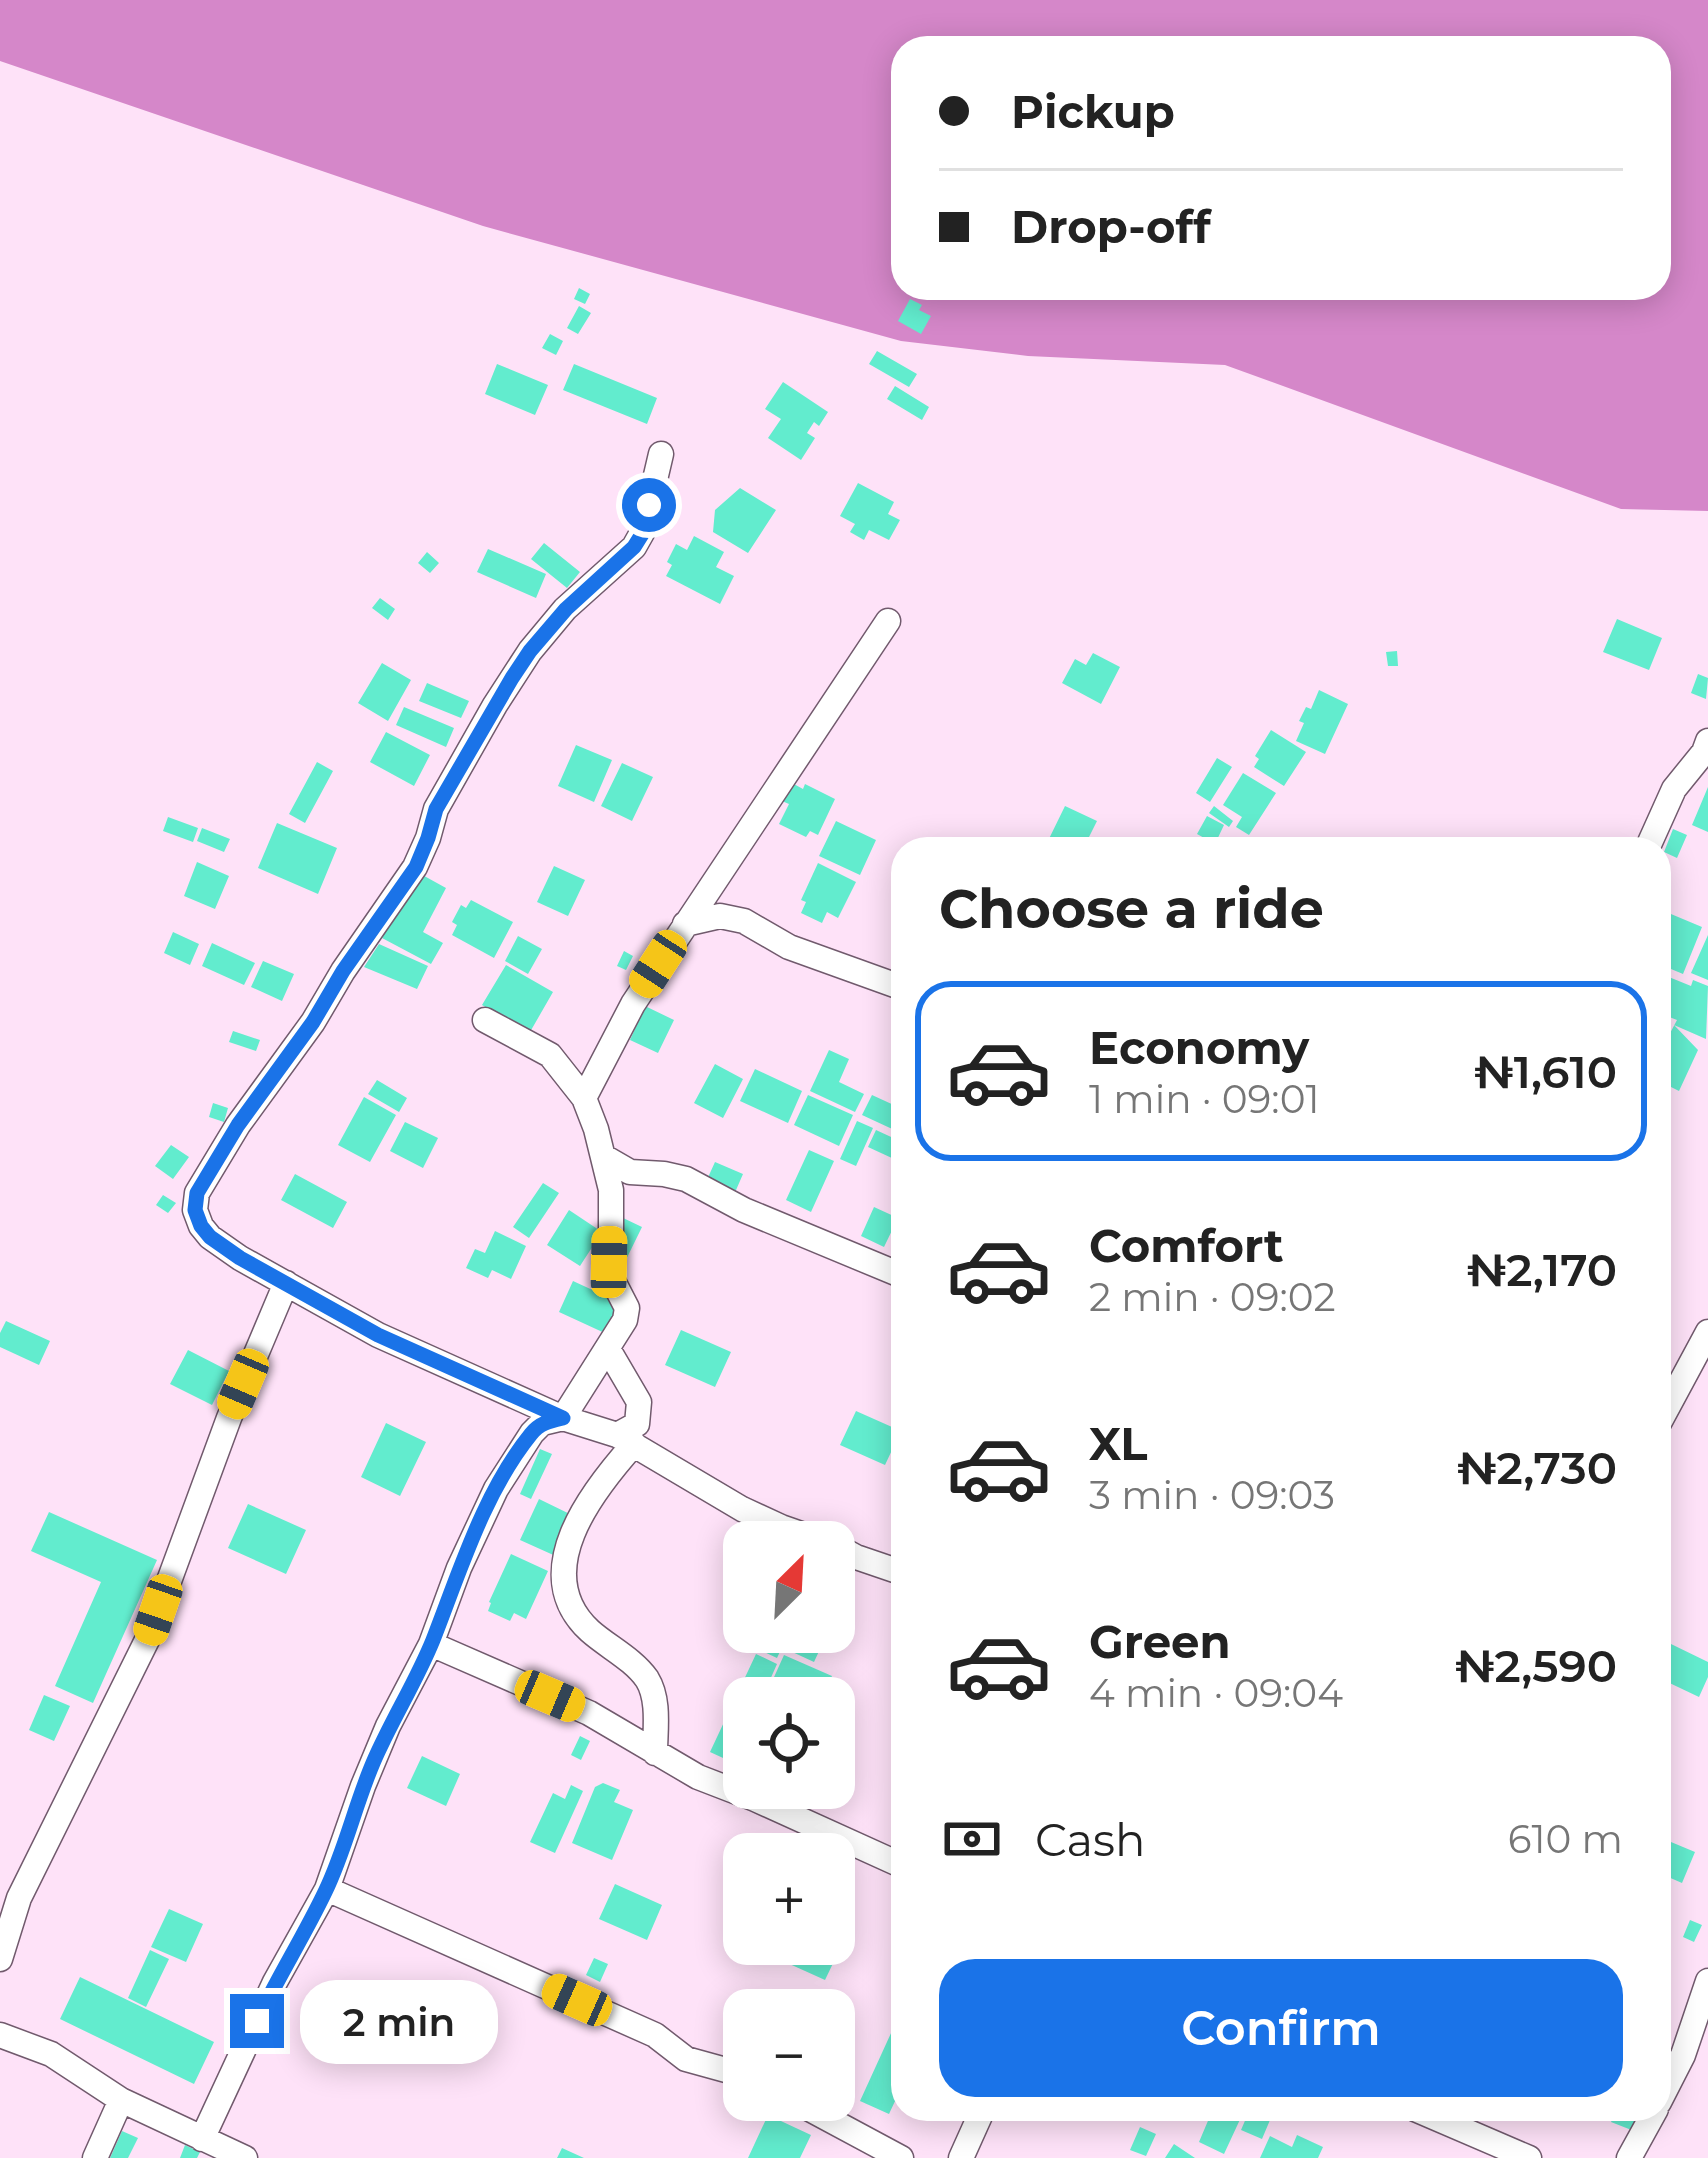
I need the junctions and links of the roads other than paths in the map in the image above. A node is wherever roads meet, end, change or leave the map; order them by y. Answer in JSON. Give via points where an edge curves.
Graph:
{"nodes":[{"id":1,"x":661,"y":454,"type":"dead end"},
{"id":2,"x":889,"y":621,"type":"dead end"},
{"id":3,"x":1708,"y":741,"type":"edge"},
{"id":4,"x":1652,"y":837,"type":"edge"},
{"id":5,"x":685,"y":924,"type":"junction"},
{"id":6,"x":891,"y":984,"type":"edge"},
{"id":7,"x":484,"y":1020,"type":"dead end"},
{"id":8,"x":584,"y":1098,"type":"junction"},
{"id":9,"x":604,"y":1156,"type":"junction"},
{"id":10,"x":630,"y":1172,"type":"junction"},
{"id":11,"x":611,"y":1190,"type":"junction"},
{"id":12,"x":891,"y":1271,"type":"edge"},
{"id":13,"x":286,"y":1283,"type":"junction"},
{"id":14,"x":1708,"y":1332,"type":"edge"},
{"id":15,"x":608,"y":1349,"type":"junction"},
{"id":16,"x":1671,"y":1401,"type":"edge"},
{"id":17,"x":563,"y":1418,"type":"junction"},
{"id":18,"x":625,"y":1439,"type":"junction"},
{"id":19,"x":768,"y":1521,"type":"edge"},
{"id":20,"x":855,"y":1556,"type":"edge"},
{"id":21,"x":891,"y":1569,"type":"edge"},
{"id":22,"x":431,"y":1644,"type":"junction"},
{"id":23,"x":655,"y":1753,"type":"junction"},
{"id":24,"x":891,"y":1861,"type":"edge"},
{"id":25,"x":327,"y":1889,"type":"junction"},
{"id":26,"x":0,"y":1959,"type":"edge"},
{"id":27,"x":1708,"y":1981,"type":"edge"},
{"id":28,"x":0,"y":2035,"type":"edge"},
{"id":29,"x":723,"y":2069,"type":"edge"},
{"id":30,"x":1671,"y":2079,"type":"edge"},
{"id":31,"x":121,"y":2100,"type":"junction"},
{"id":32,"x":832,"y":2121,"type":"edge"},
{"id":33,"x":978,"y":2121,"type":"edge"},
{"id":34,"x":1443,"y":2121,"type":"edge"},
{"id":35,"x":1649,"y":2121,"type":"edge"},
{"id":36,"x":202,"y":2139,"type":"junction"},
{"id":37,"x":95,"y":2158,"type":"edge"},
{"id":38,"x":244,"y":2158,"type":"edge"},
{"id":39,"x":901,"y":2158,"type":"edge"},
{"id":40,"x":962,"y":2158,"type":"edge"},
{"id":41,"x":1528,"y":2158,"type":"edge"},
{"id":42,"x":1629,"y":2158,"type":"edge"}],
"edges":[{"from":1,"to":13,"type":"street","via":[[634,547],[530,651],[436,809],[416,867],[197,1193],[195,1210],[210,1237]]},
{"from":2,"to":5,"type":"street"},
{"from":3,"to":4,"type":"street"},
{"from":5,"to":6,"type":"street","via":[[720,916],[744,921],[789,947]]},
{"from":5,"to":8,"type":"street"},
{"from":7,"to":8,"type":"street","via":[[550,1054]]},
{"from":8,"to":9,"type":"street"},
{"from":9,"to":10,"type":"street"},
{"from":9,"to":11,"type":"street"},
{"from":10,"to":11,"type":"street"},
{"from":10,"to":12,"type":"street","via":[[686,1180]]},
{"from":11,"to":15,"type":"street","via":[[610,1277],[627,1309]]},
{"from":13,"to":17,"type":"street","via":[[378,1335]]},
{"from":13,"to":26,"type":"street","via":[[148,1638],[28,1879]]},
{"from":14,"to":16,"type":"street"},
{"from":15,"to":17,"type":"street"},
{"from":15,"to":18,"type":"street","via":[[640,1402]]},
{"from":17,"to":18,"type":"street"},
{"from":17,"to":22,"type":"street","via":[[532,1433],[496,1489]]},
{"from":18,"to":19,"type":"street"},
{"from":18,"to":23,"type":"street","via":[[576,1523],[564,1588],[588,1630],[648,1680]]},
{"from":20,"to":21,"type":"street"},
{"from":22,"to":23,"type":"street","via":[[589,1713]]},
{"from":22,"to":25,"type":"street","via":[[388,1726]]},
{"from":23,"to":24,"type":"street"},
{"from":25,"to":29,"type":"street","via":[[655,2035],[686,2059]]},
{"from":25,"to":36,"type":"street"},
{"from":27,"to":30,"type":"street"},
{"from":28,"to":31,"type":"street","via":[[51,2054]]},
{"from":31,"to":36,"type":"street"},
{"from":31,"to":37,"type":"street"},
{"from":32,"to":39,"type":"street"},
{"from":33,"to":40,"type":"street"},
{"from":34,"to":41,"type":"street"},
{"from":35,"to":42,"type":"street"},
{"from":36,"to":38,"type":"street"}]}
